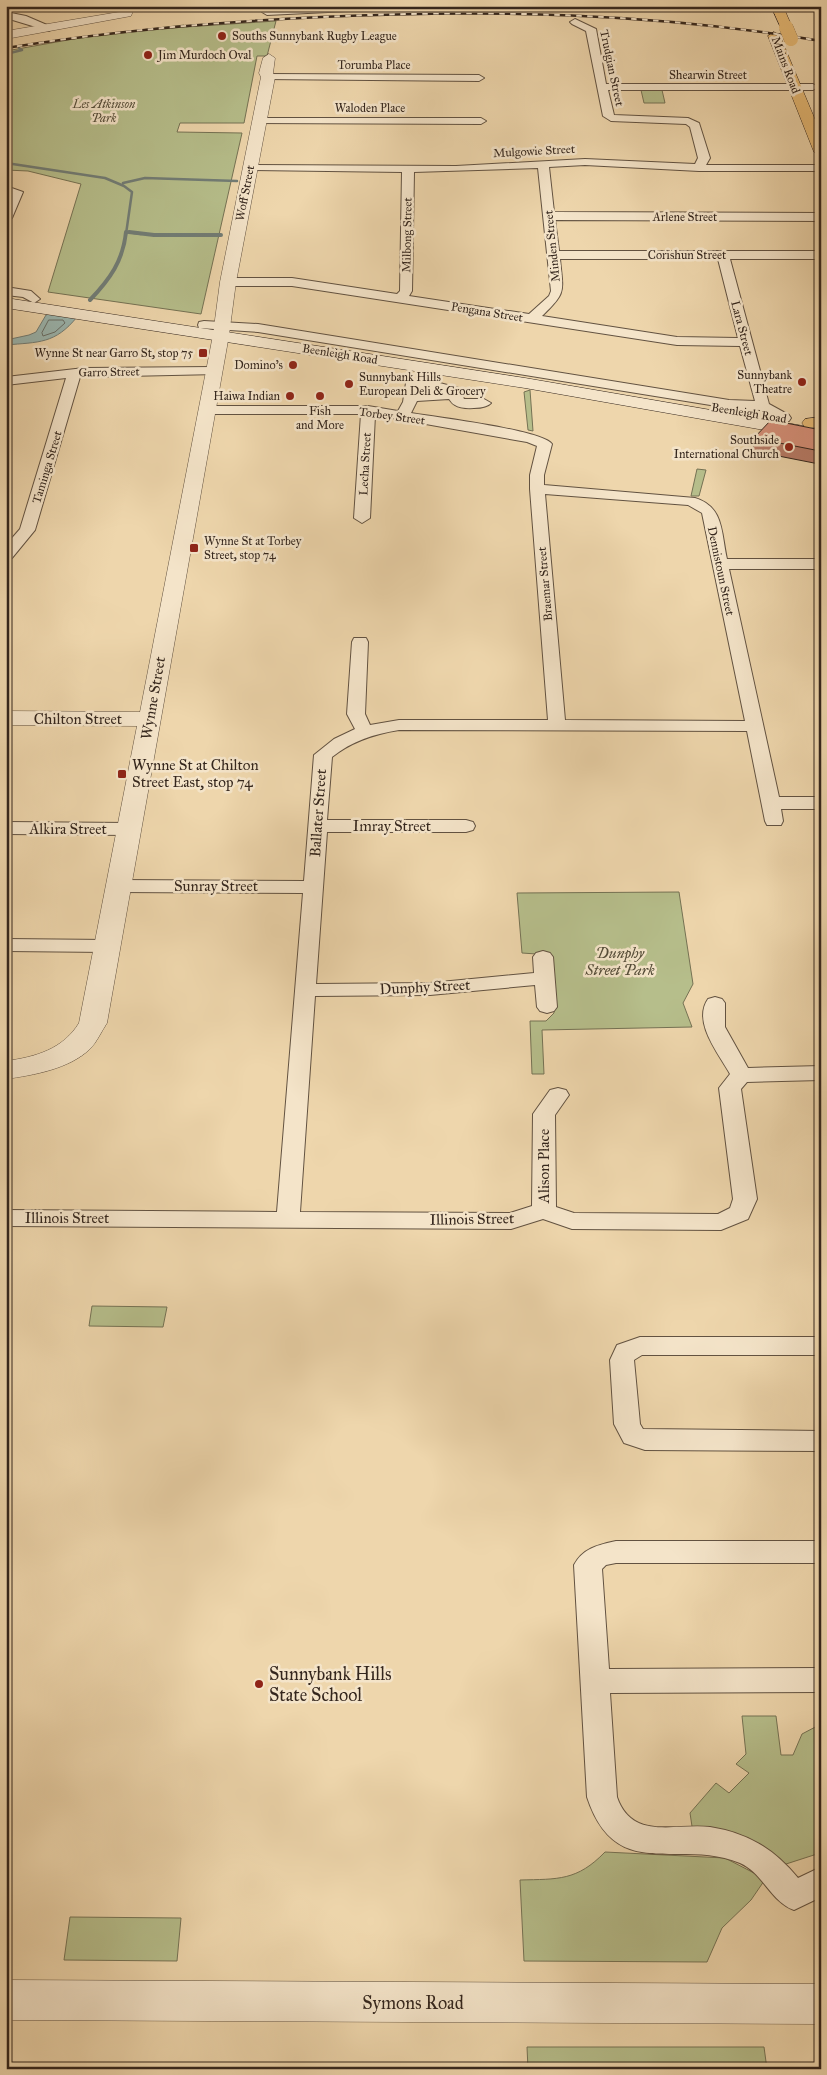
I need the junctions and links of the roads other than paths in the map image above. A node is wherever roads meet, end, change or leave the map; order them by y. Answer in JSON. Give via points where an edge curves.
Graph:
{"nodes":[{"id":1,"x":129,"y":6,"type":"edge"},
{"id":2,"x":389,"y":6,"type":"edge"},
{"id":3,"x":604,"y":6,"type":"edge"},
{"id":4,"x":616,"y":6,"type":"edge"},
{"id":5,"x":777,"y":6,"type":"edge"},
{"id":6,"x":267,"y":12,"type":"dead end"},
{"id":7,"x":6,"y":15,"type":"edge"},
{"id":8,"x":576,"y":22,"type":"dead end"},
{"id":9,"x":48,"y":28,"type":"junction"},
{"id":10,"x":772,"y":30,"type":"dead end"},
{"id":11,"x":6,"y":35,"type":"edge"},
{"id":12,"x":797,"y":52,"type":"dead end"},
{"id":13,"x":269,"y":58,"type":"dead end"},
{"id":14,"x":268,"y":77,"type":"junction"},
{"id":15,"x":480,"y":78,"type":"dead end"},
{"id":16,"x":810,"y":82,"type":"joint"},
{"id":17,"x":603,"y":87,"type":"junction"},
{"id":18,"x":795,"y":88,"type":"junction"},
{"id":19,"x":818,"y":100,"type":"dead end"},
{"id":20,"x":259,"y":121,"type":"junction"},
{"id":21,"x":481,"y":121,"type":"dead end"},
{"id":22,"x":821,"y":152,"type":"edge"},
{"id":23,"x":543,"y":164,"type":"junction"},
{"id":24,"x":249,"y":168,"type":"junction"},
{"id":25,"x":699,"y":168,"type":"junction"},
{"id":26,"x":821,"y":168,"type":"edge"},
{"id":27,"x":408,"y":169,"type":"junction"},
{"id":28,"x":8,"y":189,"type":"edge"},
{"id":29,"x":549,"y":216,"type":"junction"},
{"id":30,"x":821,"y":217,"type":"edge"},
{"id":31,"x":6,"y":218,"type":"edge"},
{"id":32,"x":553,"y":254,"type":"junction"},
{"id":33,"x":723,"y":255,"type":"junction"},
{"id":34,"x":821,"y":255,"type":"edge"},
{"id":35,"x":228,"y":282,"type":"junction"},
{"id":36,"x":6,"y":291,"type":"edge"},
{"id":37,"x":6,"y":296,"type":"edge"},
{"id":38,"x":34,"y":299,"type":"junction"},
{"id":39,"x":400,"y":299,"type":"junction"},
{"id":40,"x":6,"y":303,"type":"edge"},
{"id":41,"x":532,"y":319,"type":"junction"},
{"id":42,"x":217,"y":333,"type":"junction"},
{"id":43,"x":746,"y":342,"type":"junction"},
{"id":44,"x":213,"y":371,"type":"junction"},
{"id":45,"x":74,"y":373,"type":"junction"},
{"id":46,"x":6,"y":381,"type":"edge"},
{"id":47,"x":484,"y":403,"type":"dead end"},
{"id":48,"x":763,"y":406,"type":"junction"},
{"id":49,"x":206,"y":410,"type":"junction"},
{"id":50,"x":368,"y":410,"type":"junction"},
{"id":51,"x":401,"y":416,"type":"junction"},
{"id":52,"x":784,"y":418,"type":"junction"},
{"id":53,"x":818,"y":426,"type":"edge"},
{"id":54,"x":545,"y":444,"type":"joint"},
{"id":55,"x":536,"y":489,"type":"junction"},
{"id":56,"x":362,"y":518,"type":"dead end"},
{"id":57,"x":6,"y":555,"type":"edge"},
{"id":58,"x":719,"y":564,"type":"junction"},
{"id":59,"x":821,"y":564,"type":"edge"},
{"id":60,"x":360,"y":642,"type":"dead end"},
{"id":61,"x":6,"y":718,"type":"edge"},
{"id":62,"x":150,"y":720,"type":"junction"},
{"id":63,"x":557,"y":726,"type":"junction"},
{"id":64,"x":754,"y":726,"type":"junction"},
{"id":65,"x":366,"y":730,"type":"junction"},
{"id":66,"x":821,"y":803,"type":"edge"},
{"id":67,"x":317,"y":826,"type":"junction"},
{"id":68,"x":466,"y":826,"type":"dead end"},
{"id":69,"x":6,"y":828,"type":"edge"},
{"id":70,"x":129,"y":829,"type":"junction"},
{"id":71,"x":118,"y":886,"type":"junction"},
{"id":72,"x":313,"y":887,"type":"junction"},
{"id":73,"x":6,"y":946,"type":"edge"},
{"id":74,"x":107,"y":946,"type":"junction"},
{"id":75,"x":543,"y":956,"type":"dead end"},
{"id":76,"x":544,"y":978,"type":"junction"},
{"id":77,"x":305,"y":990,"type":"junction"},
{"id":78,"x":715,"y":1004,"type":"dead end"},
{"id":79,"x":547,"y":1007,"type":"dead end"},
{"id":80,"x":6,"y":1070,"type":"edge"},
{"id":81,"x":821,"y":1073,"type":"edge"},
{"id":82,"x":741,"y":1075,"type":"junction"},
{"id":83,"x":558,"y":1095,"type":"dead end"},
{"id":84,"x":544,"y":1211,"type":"junction"},
{"id":85,"x":6,"y":1218,"type":"edge"},
{"id":86,"x":288,"y":1218,"type":"junction"},
{"id":87,"x":821,"y":1346,"type":"edge"},
{"id":88,"x":821,"y":1441,"type":"edge"},
{"id":89,"x":821,"y":1552,"type":"edge"},
{"id":90,"x":821,"y":1680,"type":"edge"},
{"id":91,"x":595,"y":1681,"type":"junction"},
{"id":92,"x":821,"y":1881,"type":"edge"},
{"id":93,"x":6,"y":2000,"type":"edge"},
{"id":94,"x":821,"y":2004,"type":"edge"}],
"edges":[{"from":1,"to":9,"type":"street","via":[[127,13],[122,15]]},
{"from":2,"to":6,"type":"street"},
{"from":3,"to":4,"type":"street"},
{"from":5,"to":12,"type":"main road","name":"Mains Road"},
{"from":7,"to":9,"type":"street","via":[[24,17]]},
{"from":8,"to":17,"type":"street","name":"Trudgian Street","via":[[591,29]]},
{"from":9,"to":11,"type":"street"},
{"from":10,"to":18,"type":"main road","name":"Mains Road"},
{"from":13,"to":14,"type":"street","name":"Woff Street"},
{"from":14,"to":15,"type":"street","name":"Torumba Place"},
{"from":14,"to":20,"type":"street","name":"Woff Street"},
{"from":16,"to":18,"type":"street","name":"Shearwin Street"},
{"from":16,"to":19,"type":"main road","name":"Mains Road"},
{"from":17,"to":18,"type":"street","name":"Shearwin Street"},
{"from":17,"to":25,"type":"street","name":"Trudgian Street","via":[[607,114],[611,118],[688,121],[695,126],[704,158]]},
{"from":18,"to":22,"type":"main road","name":"Mains Road"},
{"from":20,"to":21,"type":"street","name":"Waloden Place"},
{"from":20,"to":24,"type":"street","name":"Woff Street"},
{"from":23,"to":25,"type":"street","name":"Mulgowie Street","via":[[619,162]]},
{"from":23,"to":27,"type":"street","name":"Mulgowie Street"},
{"from":23,"to":29,"type":"street","name":"Minden Street"},
{"from":24,"to":27,"type":"street","name":"Mulgowie Street"},
{"from":24,"to":35,"type":"street","name":"Woff Street"},
{"from":25,"to":26,"type":"street","name":"Mulgowie Street"},
{"from":27,"to":39,"type":"street","name":"Milbong Street","via":[[406,291]]},
{"from":28,"to":31,"type":"street","via":[[17,192]]},
{"from":29,"to":30,"type":"street","name":"Arlene Street"},
{"from":29,"to":32,"type":"street","name":"Minden Street"},
{"from":32,"to":33,"type":"street","name":"Corishun Street"},
{"from":32,"to":41,"type":"street","name":"Minden Street","via":[[557,291],[555,297]]},
{"from":33,"to":34,"type":"street","name":"Corishun Street"},
{"from":33,"to":43,"type":"street","name":"Lara Street"},
{"from":35,"to":39,"type":"street","name":"Pengana Street","via":[[292,282]]},
{"from":35,"to":42,"type":"street","name":"Woff Street"},
{"from":36,"to":38,"type":"street","name":"Beenleigh Road","via":[[27,294]]},
{"from":37,"to":38,"type":"street","name":"Beenleigh Road"},
{"from":38,"to":42,"type":"street","name":"Beenleigh Road"},
{"from":39,"to":41,"type":"street","name":"Pengana Street"},
{"from":40,"to":42,"type":"street","name":"Beenleigh Road"},
{"from":41,"to":43,"type":"street","name":"Pengana Street","via":[[678,341]]},
{"from":42,"to":44,"type":"street","name":"Wynne Street"},
{"from":42,"to":48,"type":"street","name":"Beenleigh Road","via":[[258,328],[729,404]]},
{"from":42,"to":52,"type":"street","name":"Beenleigh Road"},
{"from":42,"to":53,"type":"street","name":"Beenleigh Road"},
{"from":43,"to":48,"type":"street","name":"Lara Street"},
{"from":44,"to":45,"type":"street","name":"Garro Street"},
{"from":44,"to":49,"type":"street","name":"Wynne Street"},
{"from":45,"to":46,"type":"street","name":"Garro Street"},
{"from":45,"to":57,"type":"street","name":"Taminga Street","via":[[27,530]]},
{"from":47,"to":51,"type":"street","via":[[460,403],[451,389],[417,384],[411,386],[408,409]]},
{"from":48,"to":52,"type":"street"},
{"from":49,"to":50,"type":"street","name":"Torbey Street"},
{"from":49,"to":62,"type":"street","name":"Wynne Street"},
{"from":50,"to":51,"type":"street","name":"Torbey Street"},
{"from":50,"to":56,"type":"street","name":"Lecha Street"},
{"from":51,"to":54,"type":"street","name":"Torbey Street","via":[[530,438]]},
{"from":52,"to":53,"type":"street","name":"Beenleigh Road"},
{"from":54,"to":55,"type":"street","name":"Braemar Street"},
{"from":55,"to":58,"type":"street","name":"Dennistoun Street","via":[[690,501],[702,505],[709,511]]},
{"from":55,"to":63,"type":"street","name":"Braemar Street"},
{"from":58,"to":59,"type":"street"},
{"from":58,"to":64,"type":"street","name":"Dennistoun Street"},
{"from":60,"to":65,"type":"street","via":[[356,714]]},
{"from":61,"to":62,"type":"street","name":"Chilton Street"},
{"from":62,"to":70,"type":"street","name":"Wynne Street"},
{"from":63,"to":64,"type":"street","name":"Ballater Street"},
{"from":63,"to":65,"type":"street","name":"Ballater Street","via":[[399,725]]},
{"from":64,"to":66,"type":"street","name":"Dennistoun Street","via":[[772,812]]},
{"from":65,"to":67,"type":"street","name":"Ballater Street","via":[[323,755]]},
{"from":67,"to":68,"type":"street","name":"Imray Street"},
{"from":67,"to":72,"type":"street","name":"Ballater Street"},
{"from":69,"to":70,"type":"street","name":"Alkira Street"},
{"from":70,"to":71,"type":"street","name":"Wynne Street"},
{"from":71,"to":72,"type":"street","name":"Sunray Street"},
{"from":71,"to":74,"type":"street","name":"Wynne Street"},
{"from":72,"to":77,"type":"street","name":"Ballater Street"},
{"from":73,"to":74,"type":"street"},
{"from":74,"to":80,"type":"street","name":"Wynne Street","via":[[93,1023],[81,1042],[61,1055],[28,1067]]},
{"from":75,"to":76,"type":"street"},
{"from":76,"to":77,"type":"street","name":"Dunphy Street","via":[[430,989]]},
{"from":76,"to":79,"type":"street"},
{"from":77,"to":86,"type":"street","name":"Ballater Street"},
{"from":78,"to":82,"type":"street","via":[[714,1027]]},
{"from":81,"to":82,"type":"street"},
{"from":82,"to":84,"type":"street","via":[[730,1088],[745,1199],[740,1213],[721,1222],[572,1221]]},
{"from":83,"to":84,"type":"street","name":"Alison Place","via":[[544,1114]]},
{"from":84,"to":86,"type":"street","name":"Illinois Street","via":[[511,1221]]},
{"from":85,"to":86,"type":"street","name":"Illinois Street"},
{"from":87,"to":88,"type":"street","via":[[640,1346],[626,1351],[622,1360],[627,1424],[633,1436],[645,1440]]},
{"from":89,"to":91,"type":"street","via":[[616,1552],[598,1556],[588,1565]]},
{"from":90,"to":91,"type":"street"},
{"from":91,"to":92,"type":"street","via":[[602,1797],[608,1815],[622,1830],[644,1840],[711,1841],[750,1853],[772,1868],[794,1896]]},
{"from":93,"to":94,"type":"street","name":"Symons Road"}]}
